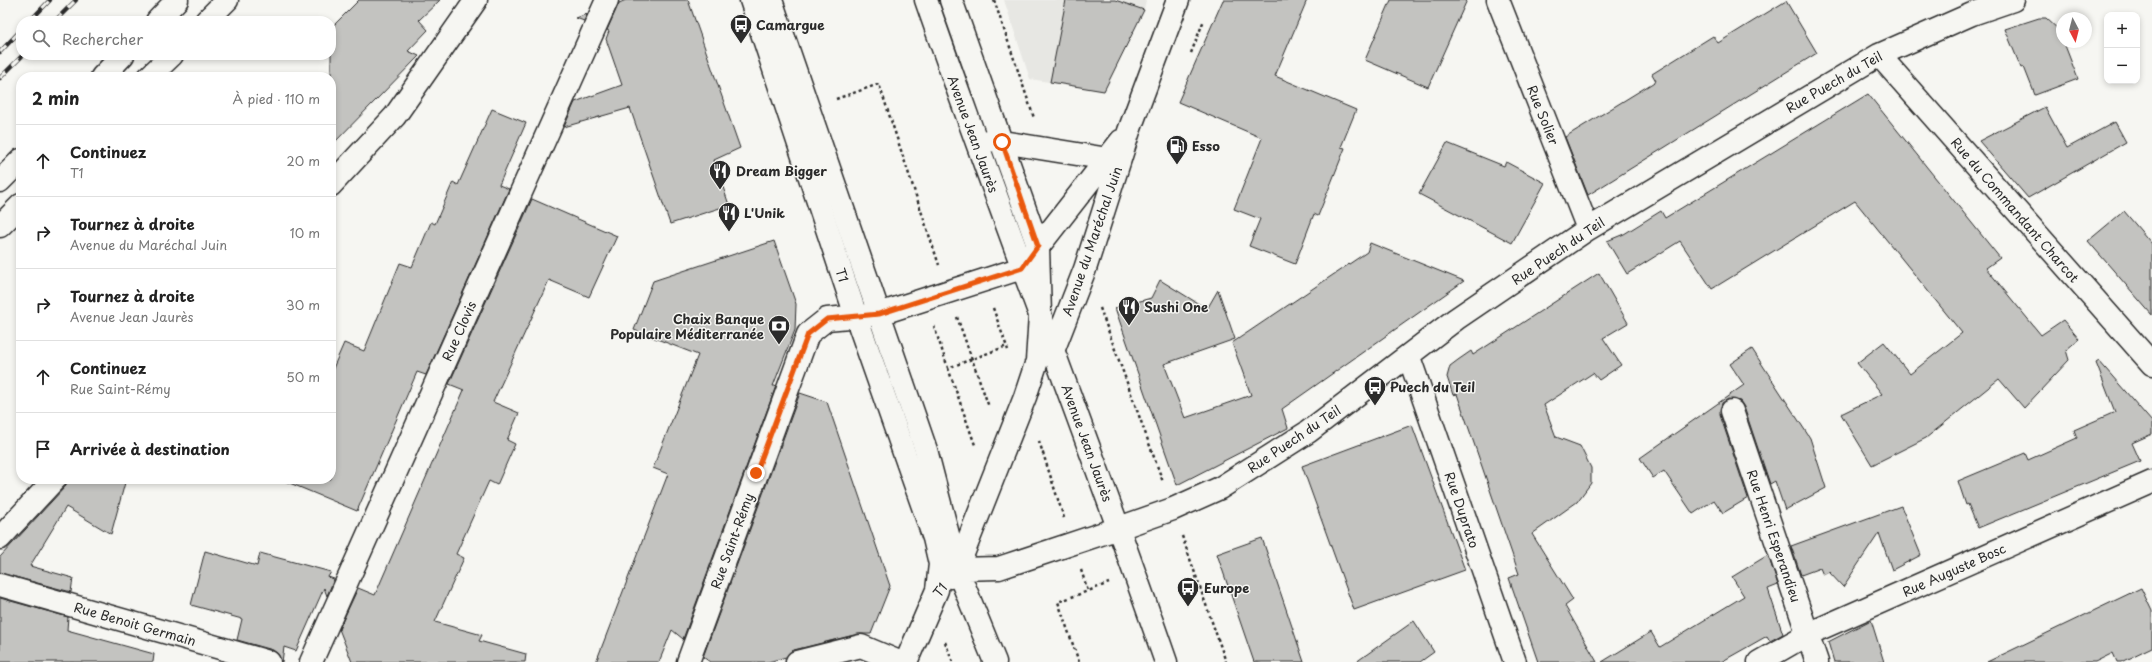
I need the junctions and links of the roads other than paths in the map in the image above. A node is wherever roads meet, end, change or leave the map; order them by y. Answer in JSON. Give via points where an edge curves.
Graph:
{"nodes":[{"id":1,"x":177,"y":0,"type":"edge"},
{"id":2,"x":181,"y":0,"type":"edge"},
{"id":3,"x":227,"y":0,"type":"edge"},
{"id":4,"x":476,"y":0,"type":"edge"},
{"id":5,"x":607,"y":0,"type":"edge"},
{"id":6,"x":751,"y":0,"type":"edge"},
{"id":7,"x":771,"y":0,"type":"edge"},
{"id":8,"x":926,"y":0,"type":"edge"},
{"id":9,"x":951,"y":0,"type":"edge"},
{"id":10,"x":1178,"y":0,"type":"edge"},
{"id":11,"x":1498,"y":0,"type":"edge"},
{"id":12,"x":2013,"y":0,"type":"edge"},
{"id":13,"x":1969,"y":7,"type":"edge"},
{"id":14,"x":162,"y":16,"type":"edge"},
{"id":15,"x":195,"y":16,"type":"edge"},
{"id":16,"x":211,"y":16,"type":"edge"},
{"id":17,"x":1879,"y":55,"type":"junction"},
{"id":18,"x":118,"y":60,"type":"edge"},
{"id":19,"x":167,"y":60,"type":"edge"},
{"id":20,"x":107,"y":72,"type":"edge"},
{"id":21,"x":155,"y":72,"type":"edge"},
{"id":22,"x":1130,"y":131,"type":"junction"},
{"id":23,"x":973,"y":137,"type":"junction"},
{"id":24,"x":1002,"y":142,"type":"junction"},
{"id":25,"x":1108,"y":159,"type":"junction"},
{"id":26,"x":16,"y":165,"type":"edge"},
{"id":27,"x":336,"y":180,"type":"edge"},
{"id":28,"x":0,"y":181,"type":"edge"},
{"id":29,"x":16,"y":210,"type":"edge"},
{"id":30,"x":0,"y":226,"type":"edge"},
{"id":31,"x":1588,"y":230,"type":"junction"},
{"id":32,"x":1038,"y":246,"type":"junction"},
{"id":33,"x":1022,"y":268,"type":"junction"},
{"id":34,"x":879,"y":314,"type":"junction"},
{"id":35,"x":1040,"y":315,"type":"junction"},
{"id":36,"x":856,"y":316,"type":"junction"},
{"id":37,"x":1053,"y":351,"type":"junction"},
{"id":38,"x":1409,"y":357,"type":"junction"},
{"id":39,"x":2152,"y":364,"type":"edge"},
{"id":40,"x":1732,"y":411,"type":"dead end"},
{"id":41,"x":2152,"y":482,"type":"edge"},
{"id":42,"x":50,"y":484,"type":"edge"},
{"id":43,"x":1119,"y":528,"type":"junction"},
{"id":44,"x":0,"y":538,"type":"edge"},
{"id":45,"x":949,"y":567,"type":"junction"},
{"id":46,"x":0,"y":585,"type":"edge"},
{"id":47,"x":1808,"y":634,"type":"junction"},
{"id":48,"x":270,"y":662,"type":"edge"},
{"id":49,"x":311,"y":662,"type":"edge"},
{"id":50,"x":688,"y":662,"type":"edge"},
{"id":51,"x":797,"y":662,"type":"edge"},
{"id":52,"x":899,"y":662,"type":"edge"},
{"id":53,"x":906,"y":662,"type":"edge"},
{"id":54,"x":995,"y":662,"type":"edge"},
{"id":55,"x":1166,"y":662,"type":"edge"},
{"id":56,"x":1515,"y":662,"type":"edge"},
{"id":57,"x":1759,"y":662,"type":"edge"},
{"id":58,"x":1817,"y":662,"type":"edge"}],
"edges":[{"from":1,"to":14,"type":"street"},
{"from":2,"to":15,"type":"street"},
{"from":3,"to":16,"type":"street"},
{"from":4,"to":27,"type":"street","via":[[395,116]]},
{"from":5,"to":49,"type":"street","name":"Rue Clovis"},
{"from":6,"to":36,"type":"street","name":"T1"},
{"from":7,"to":34,"type":"street"},
{"from":8,"to":23,"type":"street","name":"Avenue Jean Jaurès"},
{"from":9,"to":24,"type":"street","name":"T1"},
{"from":10,"to":22,"type":"street","name":"Avenue du Maréchal Juin"},
{"from":11,"to":31,"type":"street","name":"Rue Solier"},
{"from":12,"to":13,"type":"street","name":"Rue Puech du Teil"},
{"from":13,"to":17,"type":"street","name":"Rue Puech du Teil"},
{"from":17,"to":31,"type":"street","name":"Rue Puech du Teil"},
{"from":17,"to":39,"type":"street","name":"Rue du Commandant Charcot"},
{"from":18,"to":20,"type":"street"},
{"from":19,"to":21,"type":"street"},
{"from":22,"to":25,"type":"street","name":"Avenue du Maréchal Juin"},
{"from":22,"to":37,"type":"street","name":"Avenue du Maréchal Juin","via":[[1086,269]]},
{"from":23,"to":24,"type":"street","name":"Avenue du Maréchal Juin"},
{"from":23,"to":33,"type":"street","name":"Avenue Jean Jaurès"},
{"from":24,"to":25,"type":"street","name":"Avenue du Maréchal Juin"},
{"from":24,"to":32,"type":"street","name":"T1"},
{"from":25,"to":32,"type":"street","name":"Avenue du Maréchal Juin"},
{"from":26,"to":28,"type":"street"},
{"from":29,"to":30,"type":"street"},
{"from":31,"to":38,"type":"street","name":"Rue Puech du Teil","via":[[1456,319]]},
{"from":32,"to":33,"type":"street","name":"Avenue du Maréchal Juin"},
{"from":32,"to":35,"type":"street","name":"T1"},
{"from":33,"to":34,"type":"street"},
{"from":33,"to":35,"type":"street","name":"Avenue Jean Jaurès"},
{"from":34,"to":36,"type":"street","name":"Rue Saint-Rémy"},
{"from":34,"to":45,"type":"street","via":[[926,450]]},
{"from":35,"to":37,"type":"street","name":"Avenue Jean Jaurès"},
{"from":35,"to":45,"type":"street","name":"T1","via":[[1037,361],[1025,397]]},
{"from":36,"to":45,"type":"street","name":"T1","via":[[934,538]]},
{"from":36,"to":50,"type":"street","name":"Rue Saint-Rémy","via":[[827,319],[808,334]]},
{"from":37,"to":43,"type":"street","name":"Avenue Jean Jaurès"},
{"from":38,"to":43,"type":"street","name":"Rue Puech du Teil","via":[[1302,436],[1220,488],[1173,510]]},
{"from":38,"to":56,"type":"street","name":"Rue Duprato"},
{"from":40,"to":47,"type":"street","name":"Rue Henri Esperandieu"},
{"from":41,"to":47,"type":"street","name":"Rue Auguste Bosc"},
{"from":42,"to":44,"type":"street"},
{"from":43,"to":45,"type":"street","via":[[999,568]]},
{"from":43,"to":55,"type":"street","name":"Avenue Jean Jaurès"},
{"from":45,"to":53,"type":"street","name":"T1","number":"T1"},
{"from":45,"to":54,"type":"street"},
{"from":46,"to":48,"type":"street","name":"Rue Benoit Germain"},
{"from":47,"to":57,"type":"street","name":"Rue Auguste Bosc"},
{"from":47,"to":58,"type":"street","name":"Rue Henri Esperandieu"},
{"from":51,"to":52,"type":"street","via":[[861,646]]}]}
